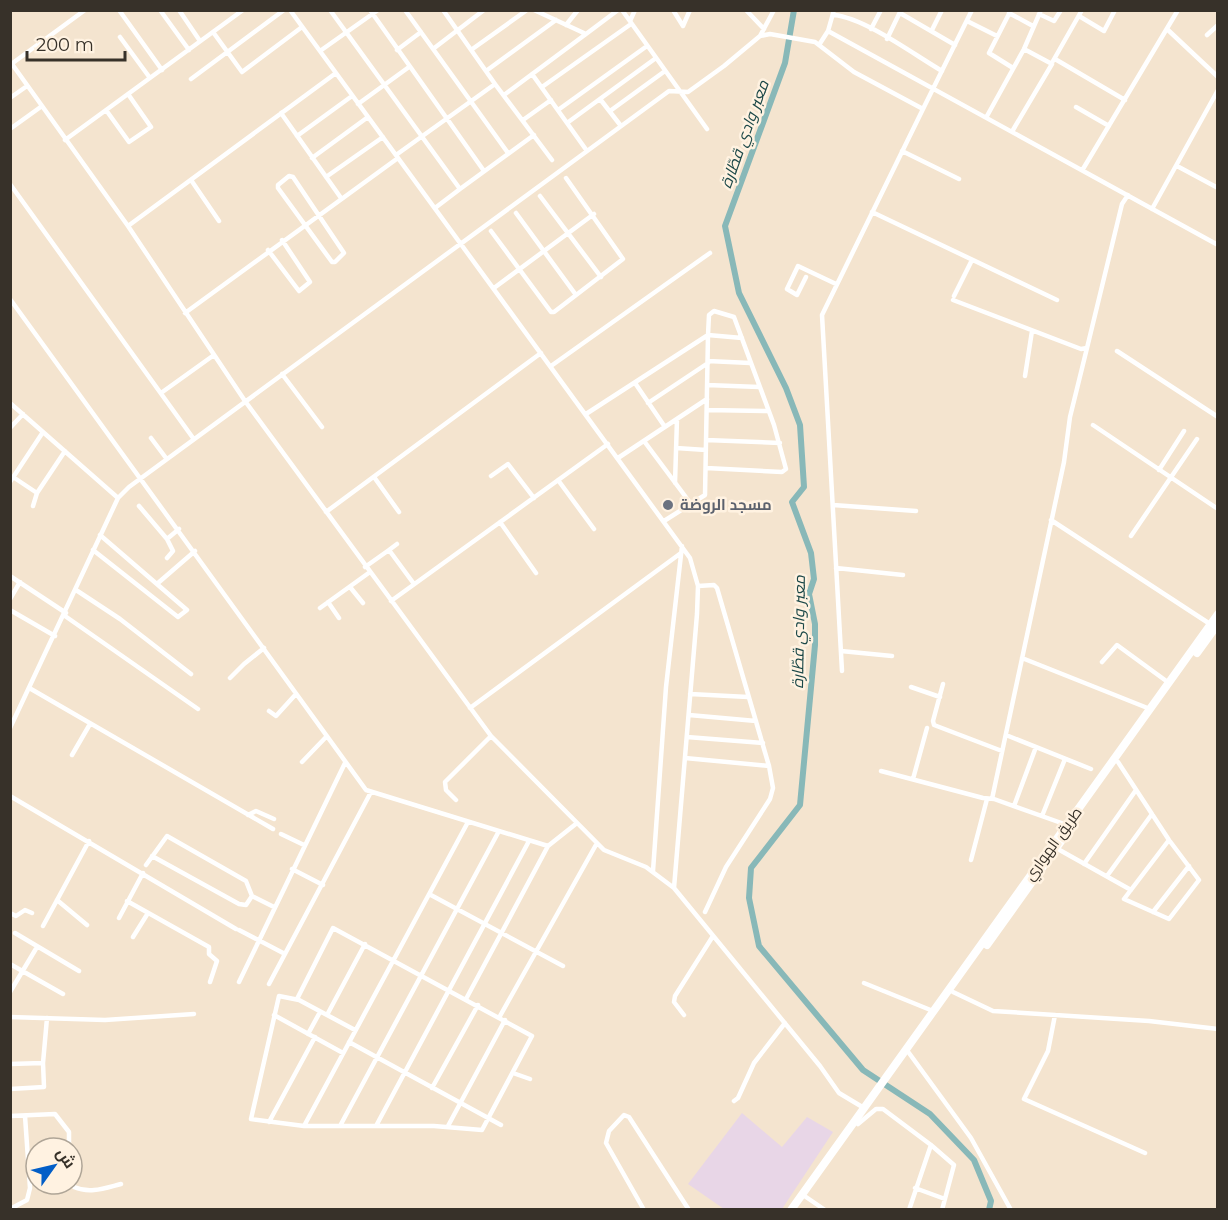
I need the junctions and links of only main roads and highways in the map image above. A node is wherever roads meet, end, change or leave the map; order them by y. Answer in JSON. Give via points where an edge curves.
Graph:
{"nodes":[{"id":1,"x":1218,"y":614,"type":"edge"},
{"id":2,"x":1214,"y":624,"type":"edge"},
{"id":3,"x":1026,"y":886,"type":"junction"},
{"id":4,"x":890,"y":1076,"type":"junction"},
{"id":5,"x":868,"y":1104,"type":"junction"},
{"id":6,"x":791,"y":1209,"type":"edge"},
{"id":7,"x":796,"y":1209,"type":"edge"}],
"edges":[{"from":1,"to":2,"type":"highway","name":"طريق الهواري"},
{"from":2,"to":3,"type":"highway","name":"طريق الهواري"},
{"from":2,"to":3,"type":"highway","name":"طريق الهواري"},
{"from":3,"to":4,"type":"highway","name":"طريق الهواري"},
{"from":3,"to":4,"type":"highway","name":"طريق الهواري"},
{"from":4,"to":5,"type":"highway"},
{"from":5,"to":6,"type":"highway"},
{"from":5,"to":7,"type":"highway","via":[[858,1124]]}]}
